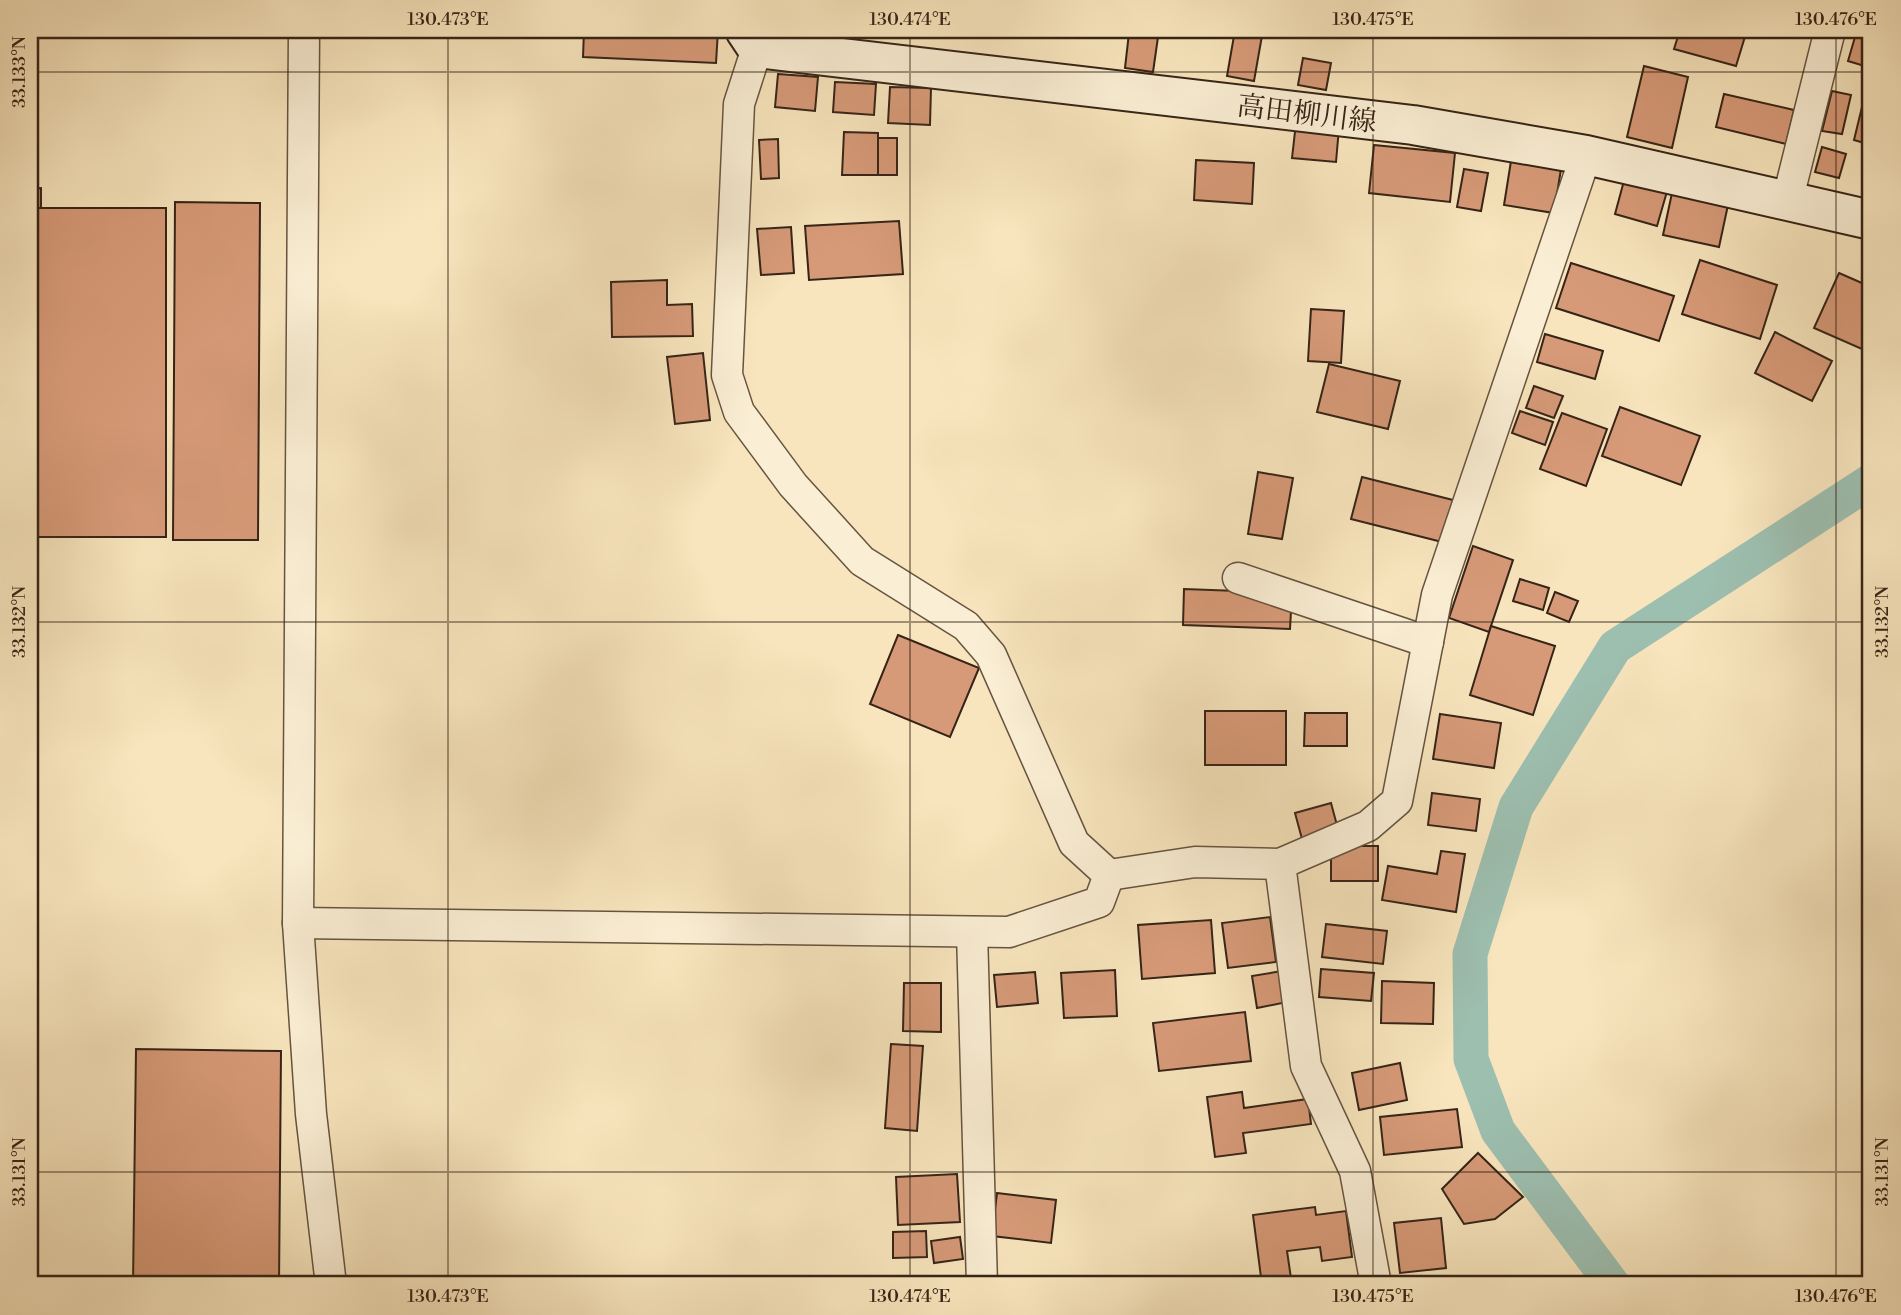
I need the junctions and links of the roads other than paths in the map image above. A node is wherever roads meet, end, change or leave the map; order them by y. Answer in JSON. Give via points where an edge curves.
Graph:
{"nodes":[{"id":1,"x":304,"y":30,"type":"edge"},
{"id":2,"x":1830,"y":30,"type":"edge"},
{"id":3,"x":749,"y":35,"type":"edge"},
{"id":4,"x":1586,"y":155,"type":"junction"},
{"id":5,"x":1787,"y":202,"type":"junction"},
{"id":6,"x":1871,"y":220,"type":"edge"},
{"id":7,"x":1238,"y":578,"type":"dead end"},
{"id":8,"x":1428,"y":642,"type":"junction"},
{"id":9,"x":1280,"y":864,"type":"junction"},
{"id":10,"x":1110,"y":875,"type":"junction"},
{"id":11,"x":298,"y":923,"type":"junction"},
{"id":12,"x":972,"y":932,"type":"junction"},
{"id":13,"x":331,"y":1285,"type":"edge"},
{"id":14,"x":982,"y":1285,"type":"edge"},
{"id":15,"x":1376,"y":1285,"type":"edge"}],
"edges":[{"from":1,"to":11,"type":"street"},
{"from":2,"to":5,"type":"street"},
{"from":3,"to":4,"type":"main road","name":"高田柳川線","via":[[1413,125]]},
{"from":3,"to":10,"type":"street","via":[[739,104],[727,375],[739,412],[793,485],[862,561],[967,626],[991,655],[1074,843]]},
{"from":4,"to":5,"type":"main road","name":"高田柳川線"},
{"from":4,"to":8,"type":"street","via":[[1437,595]]},
{"from":5,"to":6,"type":"main road","name":"高田柳川線"},
{"from":7,"to":8,"type":"street"},
{"from":8,"to":9,"type":"street","via":[[1397,801],[1368,826]]},
{"from":9,"to":10,"type":"street","via":[[1195,862]]},
{"from":9,"to":15,"type":"street","via":[[1306,1066],[1355,1171]]},
{"from":10,"to":12,"type":"street","via":[[1099,902],[1009,932]]},
{"from":11,"to":12,"type":"street"},
{"from":11,"to":13,"type":"street","via":[[311,1114]]},
{"from":12,"to":14,"type":"street"}]}
